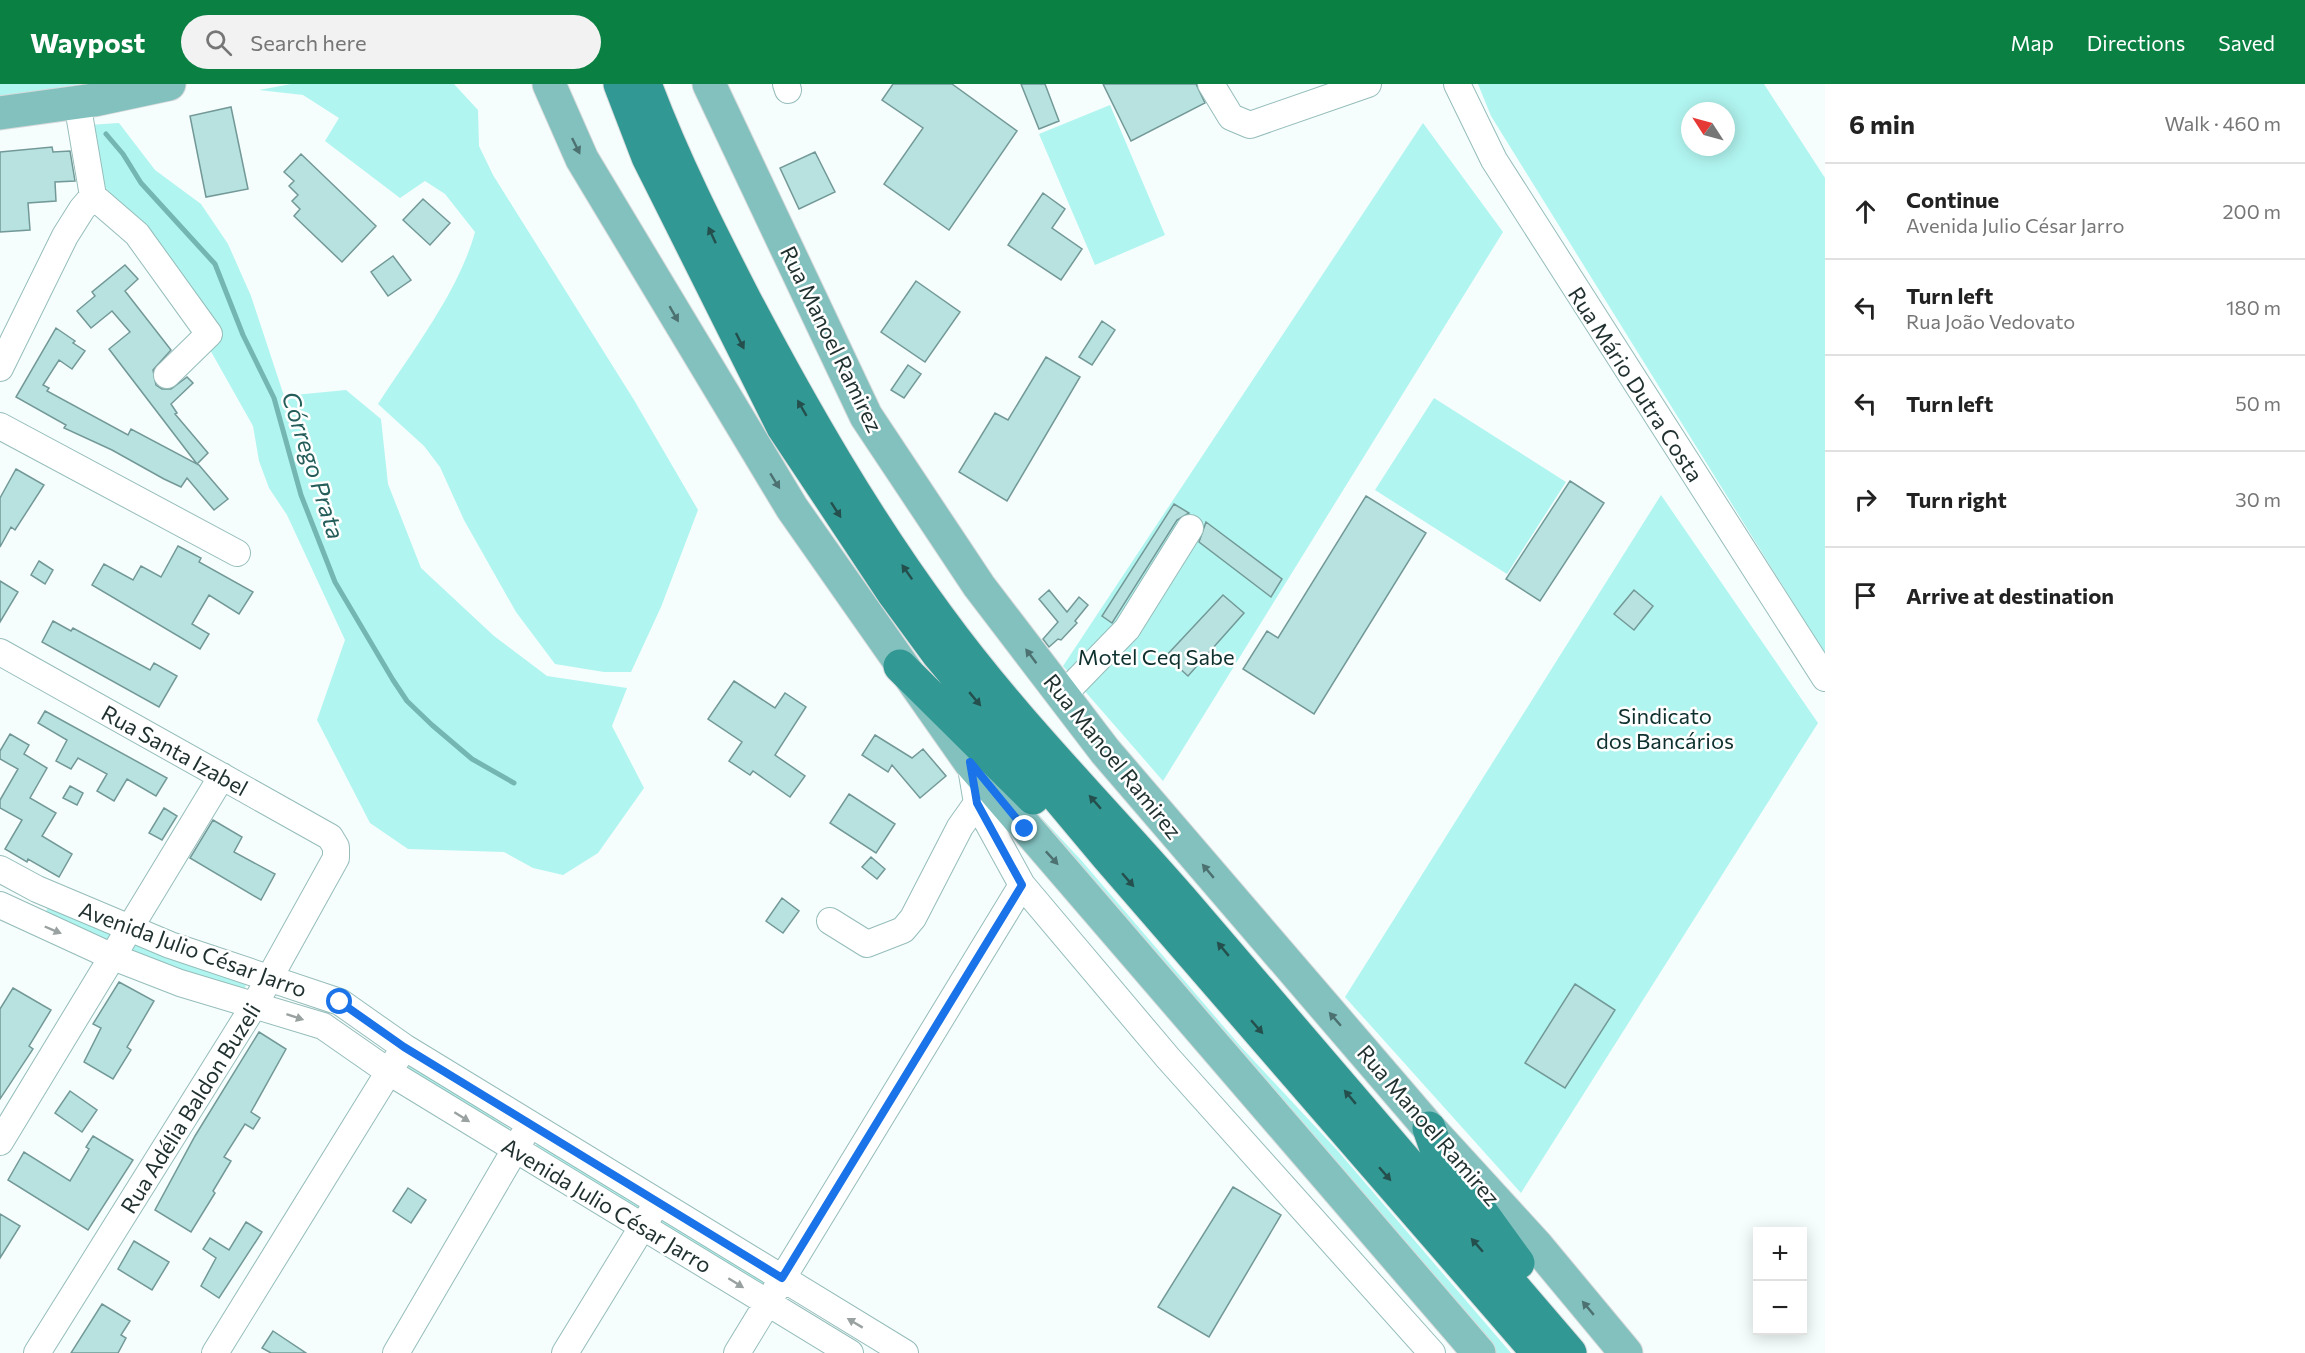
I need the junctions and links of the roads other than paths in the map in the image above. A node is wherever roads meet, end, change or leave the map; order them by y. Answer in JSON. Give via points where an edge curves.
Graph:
{"nodes":[{"id":1,"x":169,"y":84,"type":"edge"},
{"id":2,"x":620,"y":84,"type":"edge"},
{"id":3,"x":645,"y":84,"type":"edge"},
{"id":4,"x":709,"y":84,"type":"edge"},
{"id":5,"x":1211,"y":84,"type":"edge"},
{"id":6,"x":1368,"y":84,"type":"edge"},
{"id":7,"x":1457,"y":84,"type":"edge"},
{"id":8,"x":546,"y":87,"type":"edge"},
{"id":9,"x":77,"y":102,"type":"junction"},
{"id":10,"x":0,"y":113,"type":"edge"},
{"id":11,"x":93,"y":196,"type":"junction"},
{"id":12,"x":7,"y":338,"type":"edge"},
{"id":13,"x":0,"y":368,"type":"edge"},
{"id":14,"x":167,"y":375,"type":"dead end"},
{"id":15,"x":0,"y":426,"type":"edge"},
{"id":16,"x":1191,"y":528,"type":"dead end"},
{"id":17,"x":237,"y":553,"type":"dead end"},
{"id":18,"x":0,"y":651,"type":"edge"},
{"id":19,"x":900,"y":666,"type":"junction"},
{"id":20,"x":1825,"y":678,"type":"edge"},
{"id":21,"x":1062,"y":696,"type":"junction"},
{"id":22,"x":970,"y":762,"type":"junction"},
{"id":23,"x":222,"y":776,"type":"junction"},
{"id":24,"x":977,"y":803,"type":"junction"},
{"id":25,"x":1107,"y":856,"type":"junction"},
{"id":26,"x":336,"y":858,"type":"joint"},
{"id":27,"x":0,"y":868,"type":"edge"},
{"id":28,"x":1022,"y":885,"type":"junction"},
{"id":29,"x":37,"y":889,"type":"junction"},
{"id":30,"x":0,"y":905,"type":"edge"},
{"id":31,"x":22,"y":917,"type":"junction"},
{"id":32,"x":830,"y":921,"type":"dead end"},
{"id":33,"x":130,"y":929,"type":"junction"},
{"id":34,"x":113,"y":957,"type":"junction"},
{"id":35,"x":270,"y":978,"type":"junction"},
{"id":36,"x":255,"y":1004,"type":"junction"},
{"id":37,"x":404,"y":1047,"type":"junction"},
{"id":38,"x":389,"y":1072,"type":"junction"},
{"id":39,"x":530,"y":1123,"type":"junction"},
{"id":40,"x":1430,"y":1128,"type":"junction"},
{"id":41,"x":0,"y":1142,"type":"edge"},
{"id":42,"x":516,"y":1150,"type":"junction"},
{"id":43,"x":656,"y":1203,"type":"junction"},
{"id":44,"x":644,"y":1226,"type":"junction"},
{"id":45,"x":782,"y":1278,"type":"junction"},
{"id":46,"x":768,"y":1303,"type":"junction"},
{"id":47,"x":37,"y":1353,"type":"edge"},
{"id":48,"x":215,"y":1353,"type":"edge"},
{"id":49,"x":396,"y":1353,"type":"edge"},
{"id":50,"x":565,"y":1353,"type":"edge"},
{"id":51,"x":737,"y":1353,"type":"edge"},
{"id":52,"x":850,"y":1353,"type":"edge"},
{"id":53,"x":905,"y":1353,"type":"edge"},
{"id":54,"x":1432,"y":1353,"type":"edge"},
{"id":55,"x":1479,"y":1353,"type":"edge"},
{"id":56,"x":1538,"y":1353,"type":"edge"},
{"id":57,"x":1570,"y":1353,"type":"edge"},
{"id":58,"x":1575,"y":1353,"type":"edge"},
{"id":59,"x":1626,"y":1353,"type":"edge"}],
"edges":[{"from":1,"to":9,"type":"main road"},
{"from":2,"to":25,"type":"highway","one_way":true,"via":[[648,157],[783,427],[851,533],[938,654]]},
{"from":57,"to":3,"type":"highway","one_way":true,"via":[[1188,907],[1008,704],[941,621],[801,407],[716,243]]},
{"from":21,"to":4,"type":"main road","name":"Rua Manoel Ramirez","one_way":true,"via":[[979,586],[866,416]]},
{"from":5,"to":6,"type":"street","via":[[1231,117],[1250,126]]},
{"from":7,"to":20,"type":"street","name":"Rua Mário Dutra Costa","via":[[1494,160]]},
{"from":8,"to":19,"type":"main road","one_way":true,"via":[[582,159],[694,349],[792,508]]},
{"from":9,"to":10,"type":"main road"},
{"from":9,"to":11,"type":"street"},
{"from":11,"to":12,"type":"street"},
{"from":11,"to":14,"type":"street","via":[[137,234],[209,334]]},
{"from":12,"to":13,"type":"street"},
{"from":15,"to":17,"type":"street"},
{"from":16,"to":21,"type":"street","via":[[1128,629]]},
{"from":18,"to":23,"type":"street","name":"Rua Santa Izabel"},
{"from":19,"to":22,"type":"main road"},
{"from":19,"to":25,"type":"highway","via":[[1083,848]]},
{"from":40,"to":21,"type":"main road","name":"Rua Manoel Ramirez","one_way":true,"via":[[1143,796]]},
{"from":22,"to":24,"type":"street"},
{"from":22,"to":55,"type":"main road","one_way":true},
{"from":23,"to":26,"type":"street","name":"Rua Santa Izabel","via":[[330,837],[336,847]]},
{"from":23,"to":33,"type":"street"},
{"from":24,"to":28,"type":"street"},
{"from":24,"to":32,"type":"street","via":[[903,930],[867,944]]},
{"from":25,"to":56,"type":"highway","one_way":true},
{"from":26,"to":35,"type":"street","name":"Rua Adélia Baldon Buzeli"},
{"from":27,"to":29,"type":"street","name":"Avenida Julio César Jarro"},
{"from":28,"to":45,"type":"street"},
{"from":28,"to":54,"type":"street","via":[[1168,1058]]},
{"from":29,"to":31,"type":"street"},
{"from":29,"to":33,"type":"street","name":"Avenida Julio César Jarro"},
{"from":30,"to":31,"type":"street","name":"Avenida Julio César Jarro"},
{"from":31,"to":34,"type":"street","name":"Avenida Julio César Jarro","one_way":true},
{"from":33,"to":34,"type":"street"},
{"from":33,"to":35,"type":"street","name":"Avenida Julio César Jarro"},
{"from":34,"to":36,"type":"street","name":"Avenida Julio César Jarro","via":[[180,983]]},
{"from":34,"to":41,"type":"street"},
{"from":35,"to":36,"type":"street","name":"Rua Adélia Baldon Buzeli"},
{"from":35,"to":37,"type":"street","name":"Avenida Julio César Jarro","via":[[340,1002]]},
{"from":36,"to":38,"type":"street","name":"Avenida Julio César Jarro","one_way":true,"via":[[323,1026]]},
{"from":36,"to":47,"type":"street","name":"Rua Adélia Baldon Buzeli"},
{"from":37,"to":38,"type":"street"},
{"from":37,"to":39,"type":"street","name":"Avenida Julio César Jarro"},
{"from":38,"to":42,"type":"street","name":"Avenida Julio César Jarro","one_way":true},
{"from":38,"to":48,"type":"street"},
{"from":39,"to":42,"type":"street"},
{"from":39,"to":43,"type":"street","name":"Avenida Julio César Jarro"},
{"from":40,"to":58,"type":"highway","via":[[1437,1151],[1566,1329]]},
{"from":59,"to":40,"type":"main road","name":"Rua Manoel Ramirez","one_way":true,"via":[[1537,1246]]},
{"from":42,"to":44,"type":"street","name":"Avenida Julio César Jarro"},
{"from":42,"to":49,"type":"street"},
{"from":43,"to":44,"type":"street"},
{"from":43,"to":45,"type":"street","name":"Avenida Julio César Jarro"},
{"from":44,"to":46,"type":"street","name":"Avenida Julio César Jarro","one_way":true},
{"from":44,"to":50,"type":"street"},
{"from":45,"to":46,"type":"street"},
{"from":53,"to":45,"type":"street","name":"Avenida Julio César Jarro","one_way":true},
{"from":46,"to":51,"type":"street"},
{"from":46,"to":52,"type":"street","name":"Avenida Julio César Jarro"}]}
